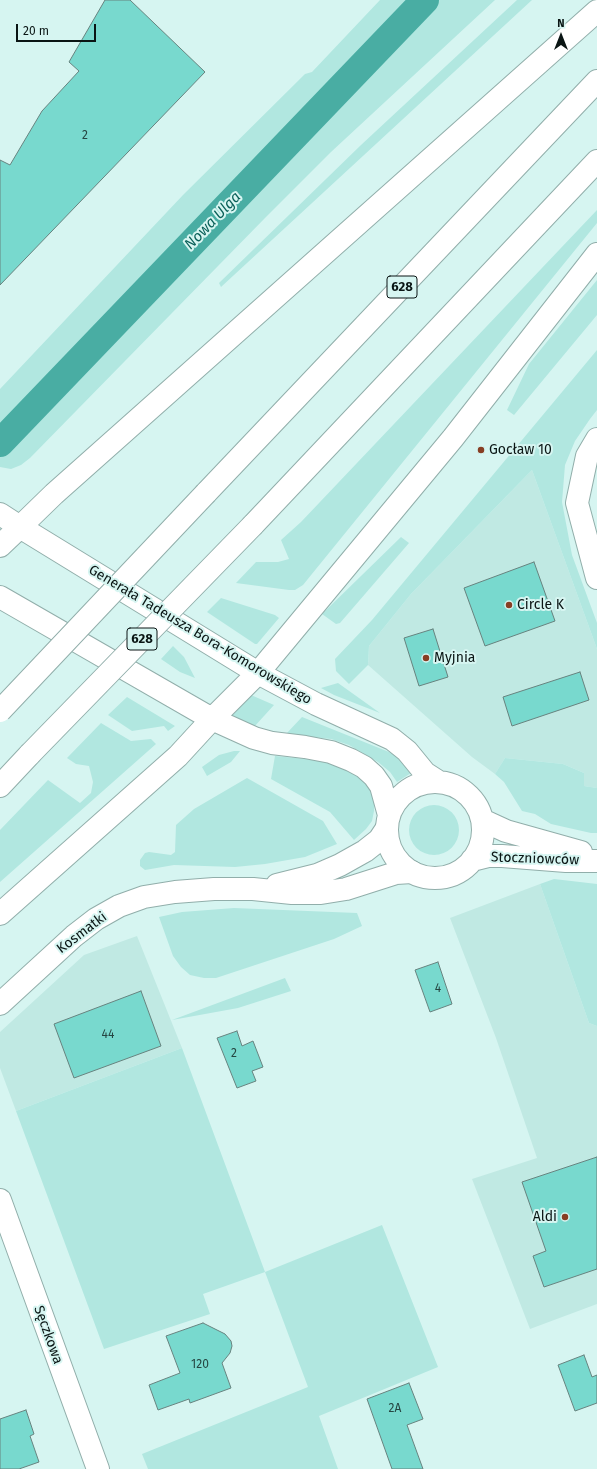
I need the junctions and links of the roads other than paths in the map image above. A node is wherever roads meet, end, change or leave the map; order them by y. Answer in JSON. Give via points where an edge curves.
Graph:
{"nodes":[{"id":1,"x":597,"y":11,"type":"edge"},
{"id":2,"x":597,"y":80,"type":"edge"},
{"id":3,"x":597,"y":161,"type":"edge"},
{"id":4,"x":597,"y":254,"type":"edge"},
{"id":5,"x":597,"y":439,"type":"edge"},
{"id":6,"x":0,"y":514,"type":"edge"},
{"id":7,"x":20,"y":527,"type":"junction"},
{"id":8,"x":0,"y":546,"type":"edge"},
{"id":9,"x":597,"y":578,"type":"edge"},
{"id":10,"x":0,"y":597,"type":"edge"},
{"id":11,"x":258,"y":673,"type":"junction"},
{"id":12,"x":0,"y":710,"type":"edge"},
{"id":13,"x":212,"y":719,"type":"junction"},
{"id":14,"x":439,"y":782,"type":"junction"},
{"id":15,"x":0,"y":786,"type":"edge"},
{"id":16,"x":482,"y":820,"type":"junction"},
{"id":17,"x":388,"y":821,"type":"junction"},
{"id":18,"x":597,"y":856,"type":"edge"},
{"id":19,"x":472,"y":860,"type":"junction"},
{"id":20,"x":597,"y":861,"type":"edge"},
{"id":21,"x":412,"y":872,"type":"junction"},
{"id":22,"x":252,"y":889,"type":"junction"},
{"id":23,"x":0,"y":914,"type":"edge"},
{"id":24,"x":0,"y":1004,"type":"edge"},
{"id":25,"x":0,"y":1200,"type":"edge"},
{"id":26,"x":98,"y":1469,"type":"edge"}],
"edges":[{"from":1,"to":7,"type":"main road"},
{"from":2,"to":12,"type":"main road","number":"628","bridge":true},
{"from":3,"to":15,"type":"main road","number":"628","bridge":true,"via":[[253,525]]},
{"from":4,"to":11,"type":"main road","via":[[453,438]]},
{"from":5,"to":9,"type":"main road","via":[[587,456],[577,503]]},
{"from":6,"to":7,"type":"main road","name":"Generała Tadeusza Bora-Komorowskiego"},
{"from":7,"to":8,"type":"main road"},
{"from":7,"to":11,"type":"main road","name":"Generała Tadeusza Bora-Komorowskiego"},
{"from":10,"to":13,"type":"main road"},
{"from":11,"to":13,"type":"main road"},
{"from":11,"to":14,"type":"main road","name":"Generała Tadeusza Bora-Komorowskiego","via":[[316,704],[392,739],[407,751],[425,772]]},
{"from":13,"to":17,"type":"main road","via":[[272,744],[331,752],[364,767],[381,786]]},
{"from":13,"to":23,"type":"main road","via":[[178,756]]},
{"from":14,"to":16,"type":"main road","via":[[454,786],[467,794]]},
{"from":14,"to":17,"type":"main road","via":[[412,788],[403,794],[395,804]]},
{"from":16,"to":18,"type":"main road","name":"Stoczniowców","via":[[506,831]]},
{"from":16,"to":19,"type":"main road","via":[[479,849]]},
{"from":17,"to":21,"type":"main road","via":[[388,841],[393,854]]},
{"from":17,"to":22,"type":"main road","name":"Kosmatki","via":[[379,840],[340,865],[289,883]]},
{"from":19,"to":20,"type":"main road","name":"Stoczniowców","via":[[502,856]]},
{"from":19,"to":21,"type":"main road","via":[[451,875],[438,878],[424,877]]},
{"from":21,"to":22,"type":"main road","name":"Kosmatki","via":[[396,873],[346,889],[321,893]]},
{"from":22,"to":24,"type":"main road","name":"Kosmatki","via":[[175,892],[144,897],[119,906],[74,936]]},
{"from":25,"to":26,"type":"main road","name":"Sęczkowa"}]}
